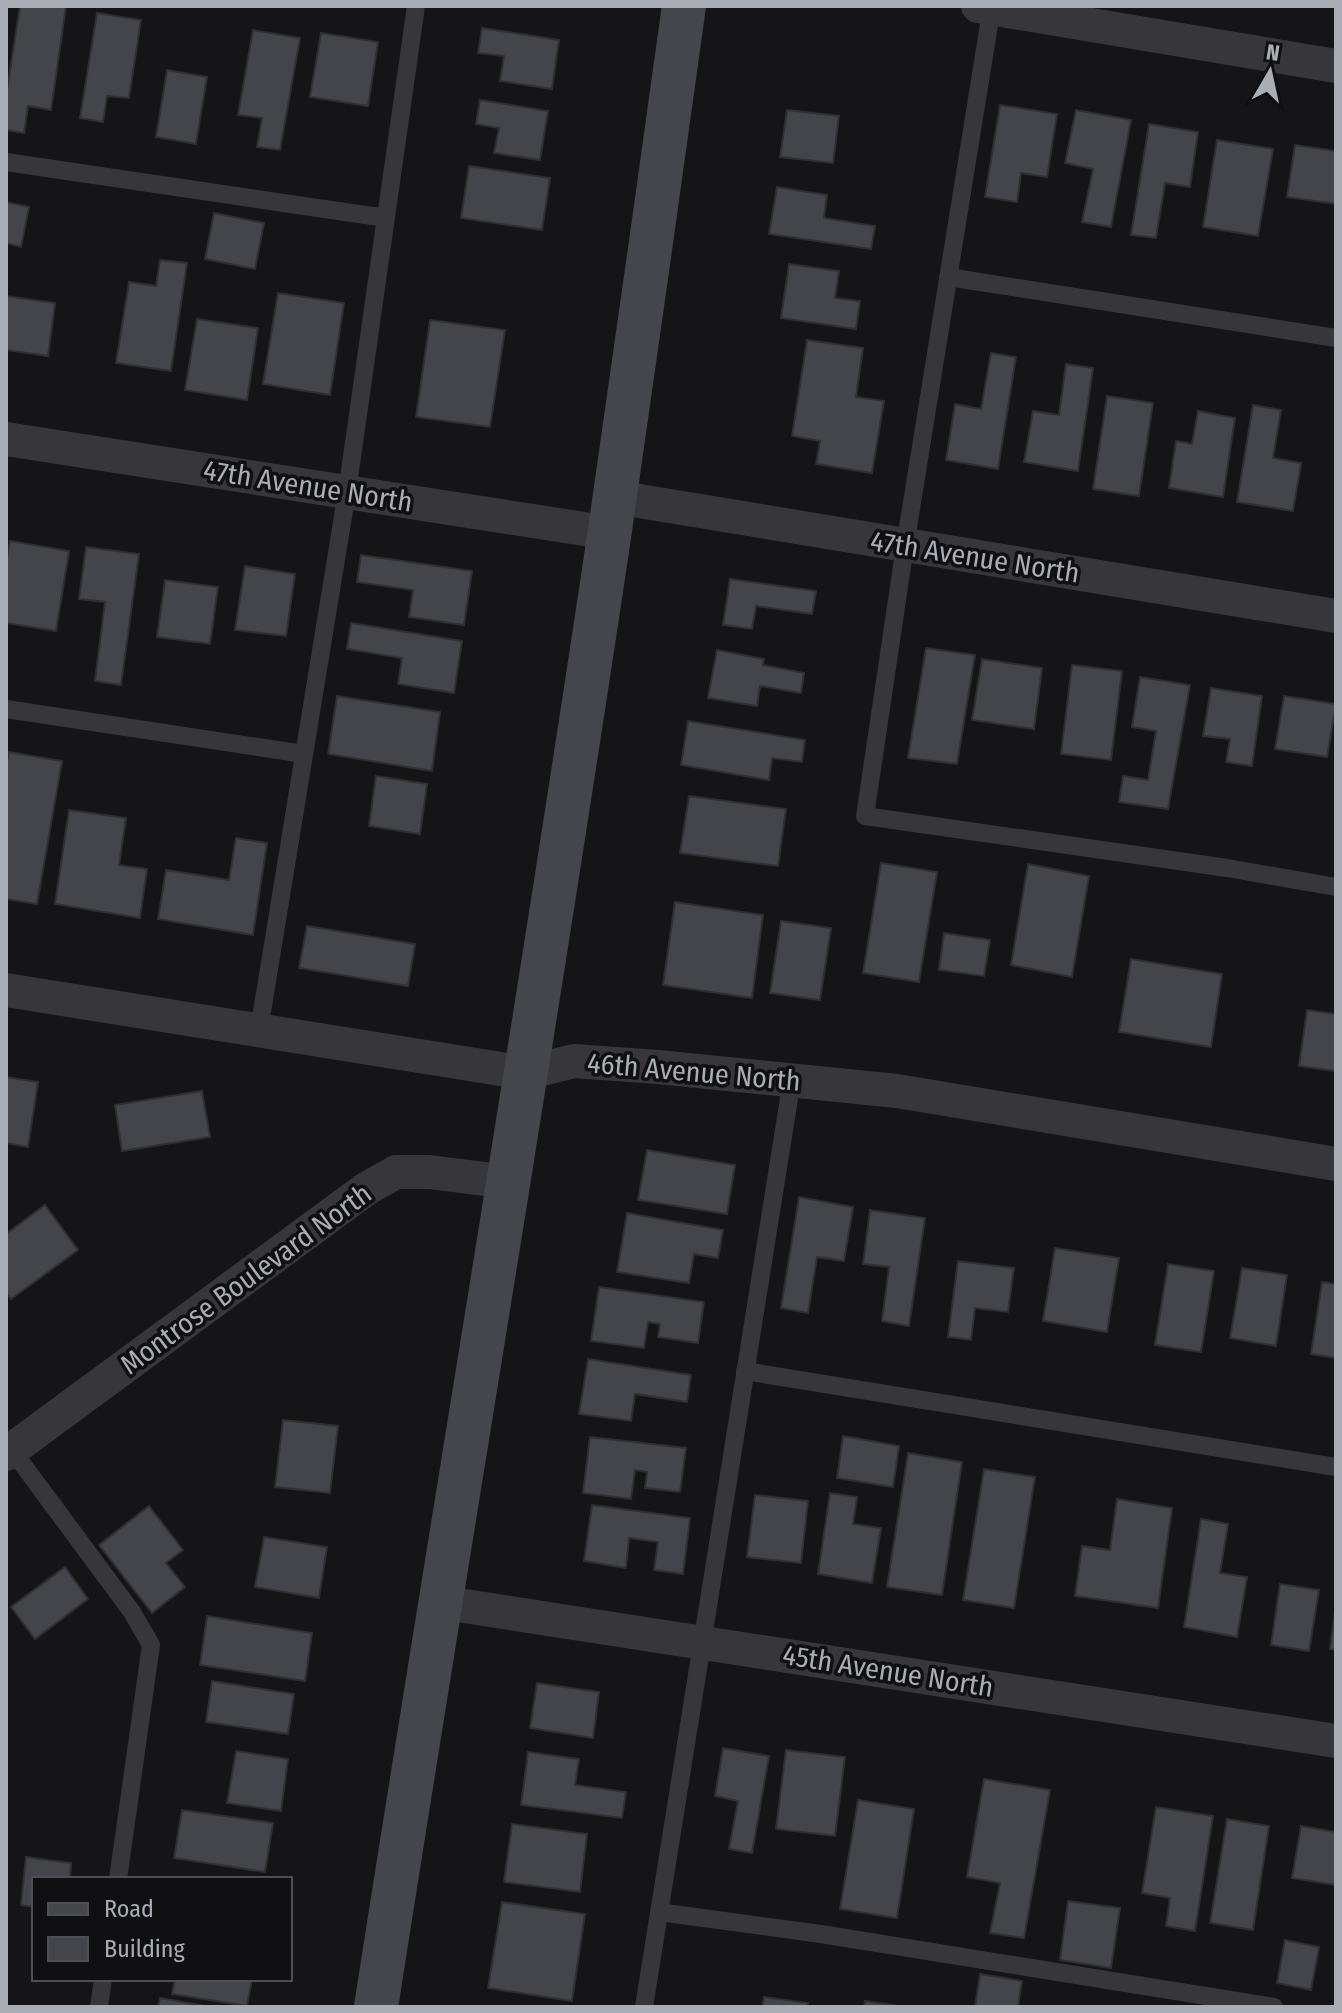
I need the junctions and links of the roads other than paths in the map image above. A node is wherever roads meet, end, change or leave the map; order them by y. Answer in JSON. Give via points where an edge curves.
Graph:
{"nodes":[{"id":1,"x":416,"y":6,"type":"edge"},
{"id":2,"x":684,"y":6,"type":"edge"},
{"id":3,"x":987,"y":7,"type":"edge"},
{"id":4,"x":1336,"y":66,"type":"edge"},
{"id":5,"x":6,"y":162,"type":"edge"},
{"id":6,"x":386,"y":218,"type":"junction"},
{"id":7,"x":948,"y":277,"type":"junction"},
{"id":8,"x":1336,"y":338,"type":"edge"},
{"id":9,"x":6,"y":439,"type":"edge"},
{"id":10,"x":347,"y":492,"type":"junction"},
{"id":11,"x":612,"y":515,"type":"junction"},
{"id":12,"x":905,"y":546,"type":"junction"},
{"id":13,"x":1336,"y":616,"type":"edge"},
{"id":14,"x":6,"y":709,"type":"edge"},
{"id":15,"x":304,"y":754,"type":"junction"},
{"id":16,"x":1336,"y":887,"type":"edge"},
{"id":17,"x":6,"y":990,"type":"edge"},
{"id":18,"x":259,"y":1030,"type":"junction"},
{"id":19,"x":526,"y":1073,"type":"junction"},
{"id":20,"x":792,"y":1080,"type":"junction"},
{"id":21,"x":1336,"y":1164,"type":"edge"},
{"id":22,"x":508,"y":1182,"type":"junction"},
{"id":23,"x":745,"y":1371,"type":"junction"},
{"id":24,"x":9,"y":1452,"type":"edge"},
{"id":25,"x":1336,"y":1467,"type":"edge"},
{"id":26,"x":439,"y":1602,"type":"junction"},
{"id":27,"x":701,"y":1642,"type":"junction"},
{"id":28,"x":1336,"y":1741,"type":"edge"},
{"id":29,"x":118,"y":1877,"type":"edge"},
{"id":30,"x":659,"y":1912,"type":"junction"},
{"id":31,"x":103,"y":1981,"type":"edge"},
{"id":32,"x":99,"y":2007,"type":"edge"},
{"id":33,"x":376,"y":2007,"type":"edge"},
{"id":34,"x":644,"y":2007,"type":"edge"},
{"id":35,"x":1274,"y":2007,"type":"edge"}],
"edges":[{"from":1,"to":6,"type":"lane"},
{"from":2,"to":11,"type":"main road"},
{"from":3,"to":4,"type":"street"},
{"from":3,"to":7,"type":"lane"},
{"from":5,"to":6,"type":"lane"},
{"from":6,"to":10,"type":"lane"},
{"from":7,"to":8,"type":"lane"},
{"from":7,"to":12,"type":"lane"},
{"from":9,"to":10,"type":"street","name":"47th Avenue North"},
{"from":10,"to":11,"type":"street","name":"47th Avenue North"},
{"from":10,"to":15,"type":"lane"},
{"from":11,"to":12,"type":"street","name":"47th Avenue North"},
{"from":11,"to":19,"type":"main road"},
{"from":12,"to":13,"type":"street","name":"47th Avenue North"},
{"from":12,"to":16,"type":"lane","via":[[865,816]]},
{"from":14,"to":15,"type":"lane"},
{"from":15,"to":18,"type":"lane"},
{"from":17,"to":18,"type":"street","name":"46th Avenue North"},
{"from":18,"to":19,"type":"street","name":"46th Avenue North"},
{"from":19,"to":20,"type":"street","name":"46th Avenue North","via":[[574,1061]]},
{"from":19,"to":22,"type":"main road"},
{"from":20,"to":21,"type":"street","name":"46th Avenue North","via":[[897,1091]]},
{"from":20,"to":23,"type":"lane"},
{"from":22,"to":24,"type":"street","name":"Montrose Boulevard North","via":[[396,1172]]},
{"from":22,"to":26,"type":"main road"},
{"from":23,"to":25,"type":"lane"},
{"from":23,"to":27,"type":"lane"},
{"from":24,"to":29,"type":"lane","via":[[132,1612],[151,1645]]},
{"from":26,"to":27,"type":"street","name":"45th Avenue North"},
{"from":26,"to":33,"type":"main road"},
{"from":27,"to":28,"type":"street","name":"45th Avenue North"},
{"from":27,"to":30,"type":"lane"},
{"from":30,"to":34,"type":"lane"},
{"from":30,"to":35,"type":"lane"},
{"from":31,"to":32,"type":"lane"}]}
